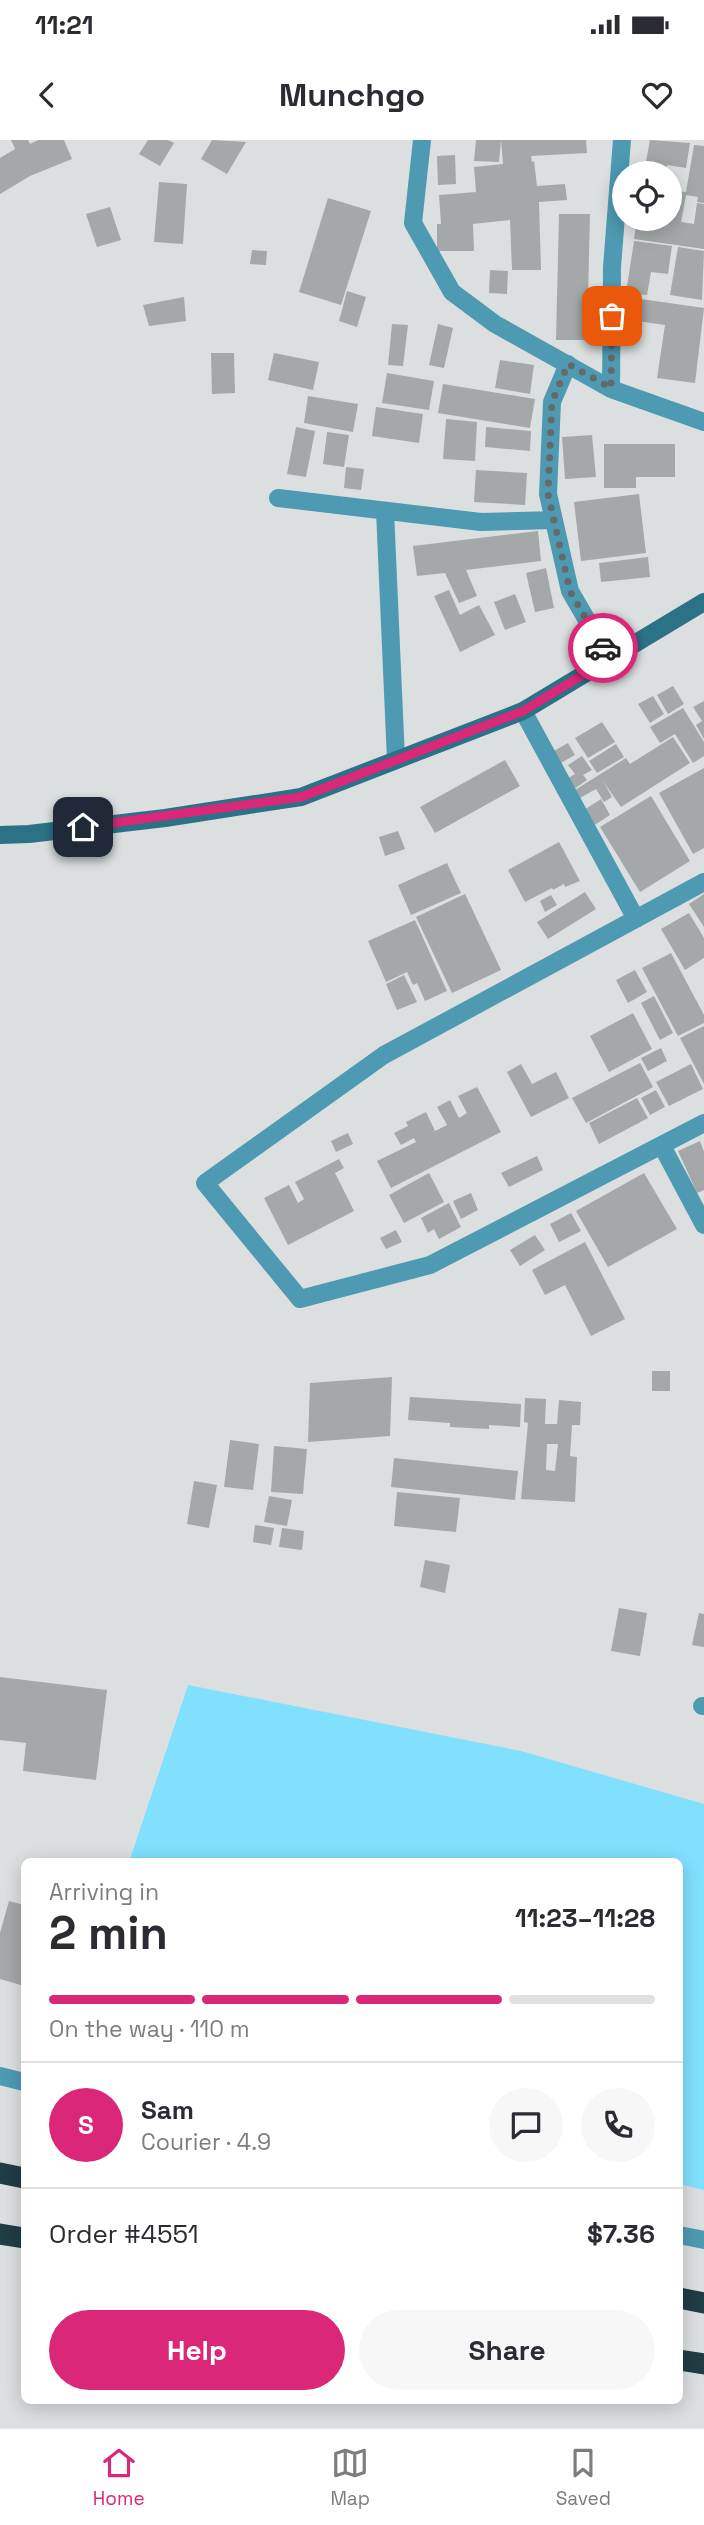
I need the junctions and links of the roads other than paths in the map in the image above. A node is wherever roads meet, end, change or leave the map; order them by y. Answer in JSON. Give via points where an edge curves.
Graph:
{"nodes":[{"id":1,"x":422,"y":140,"type":"edge"},
{"id":2,"x":622,"y":140,"type":"edge"},
{"id":3,"x":568,"y":364,"type":"junction"},
{"id":4,"x":611,"y":388,"type":"junction"},
{"id":5,"x":704,"y":422,"type":"edge"},
{"id":6,"x":278,"y":498,"type":"dead end"},
{"id":7,"x":385,"y":510,"type":"junction"},
{"id":8,"x":554,"y":520,"type":"junction"},
{"id":9,"x":704,"y":602,"type":"edge"},
{"id":10,"x":609,"y":659,"type":"junction"},
{"id":11,"x":523,"y":711,"type":"junction"},
{"id":12,"x":396,"y":760,"type":"junction"},
{"id":13,"x":0,"y":835,"type":"edge"},
{"id":14,"x":704,"y":882,"type":"edge"},
{"id":15,"x":636,"y":919,"type":"junction"},
{"id":16,"x":704,"y":1124,"type":"edge"},
{"id":17,"x":662,"y":1146,"type":"junction"},
{"id":18,"x":704,"y":1226,"type":"edge"},
{"id":19,"x":0,"y":2076,"type":"edge"},
{"id":20,"x":21,"y":2081,"type":"edge"},
{"id":21,"x":0,"y":2173,"type":"edge"},
{"id":22,"x":21,"y":2177,"type":"edge"},
{"id":23,"x":0,"y":2234,"type":"edge"},
{"id":24,"x":683,"y":2236,"type":"edge"},
{"id":25,"x":21,"y":2238,"type":"edge"},
{"id":26,"x":704,"y":2240,"type":"edge"},
{"id":27,"x":683,"y":2299,"type":"edge"},
{"id":28,"x":704,"y":2303,"type":"edge"},
{"id":29,"x":683,"y":2361,"type":"edge"},
{"id":30,"x":704,"y":2364,"type":"edge"}],
"edges":[{"from":1,"to":3,"type":"street","via":[[414,223],[452,292],[495,324]]},
{"from":2,"to":4,"type":"street","via":[[612,267]]},
{"from":3,"to":4,"type":"street"},
{"from":3,"to":8,"type":"street","via":[[552,402],[548,494]]},
{"from":4,"to":5,"type":"street"},
{"from":6,"to":7,"type":"street"},
{"from":7,"to":8,"type":"street","via":[[481,522]]},
{"from":7,"to":12,"type":"street"},
{"from":8,"to":10,"type":"street","via":[[570,591]]},
{"from":9,"to":10,"type":"street"},
{"from":10,"to":11,"type":"street"},
{"from":11,"to":12,"type":"street"},
{"from":11,"to":15,"type":"street"},
{"from":12,"to":13,"type":"street","via":[[301,797],[165,818]]},
{"from":14,"to":15,"type":"street"},
{"from":15,"to":17,"type":"street","via":[[384,1055],[205,1183],[300,1299],[430,1265]]},
{"from":16,"to":17,"type":"street"},
{"from":17,"to":18,"type":"street"},
{"from":19,"to":20,"type":"street"},
{"from":21,"to":22,"type":"highway"},
{"from":23,"to":25,"type":"highway"},
{"from":24,"to":26,"type":"street"},
{"from":27,"to":28,"type":"highway"},
{"from":29,"to":30,"type":"highway"}]}
